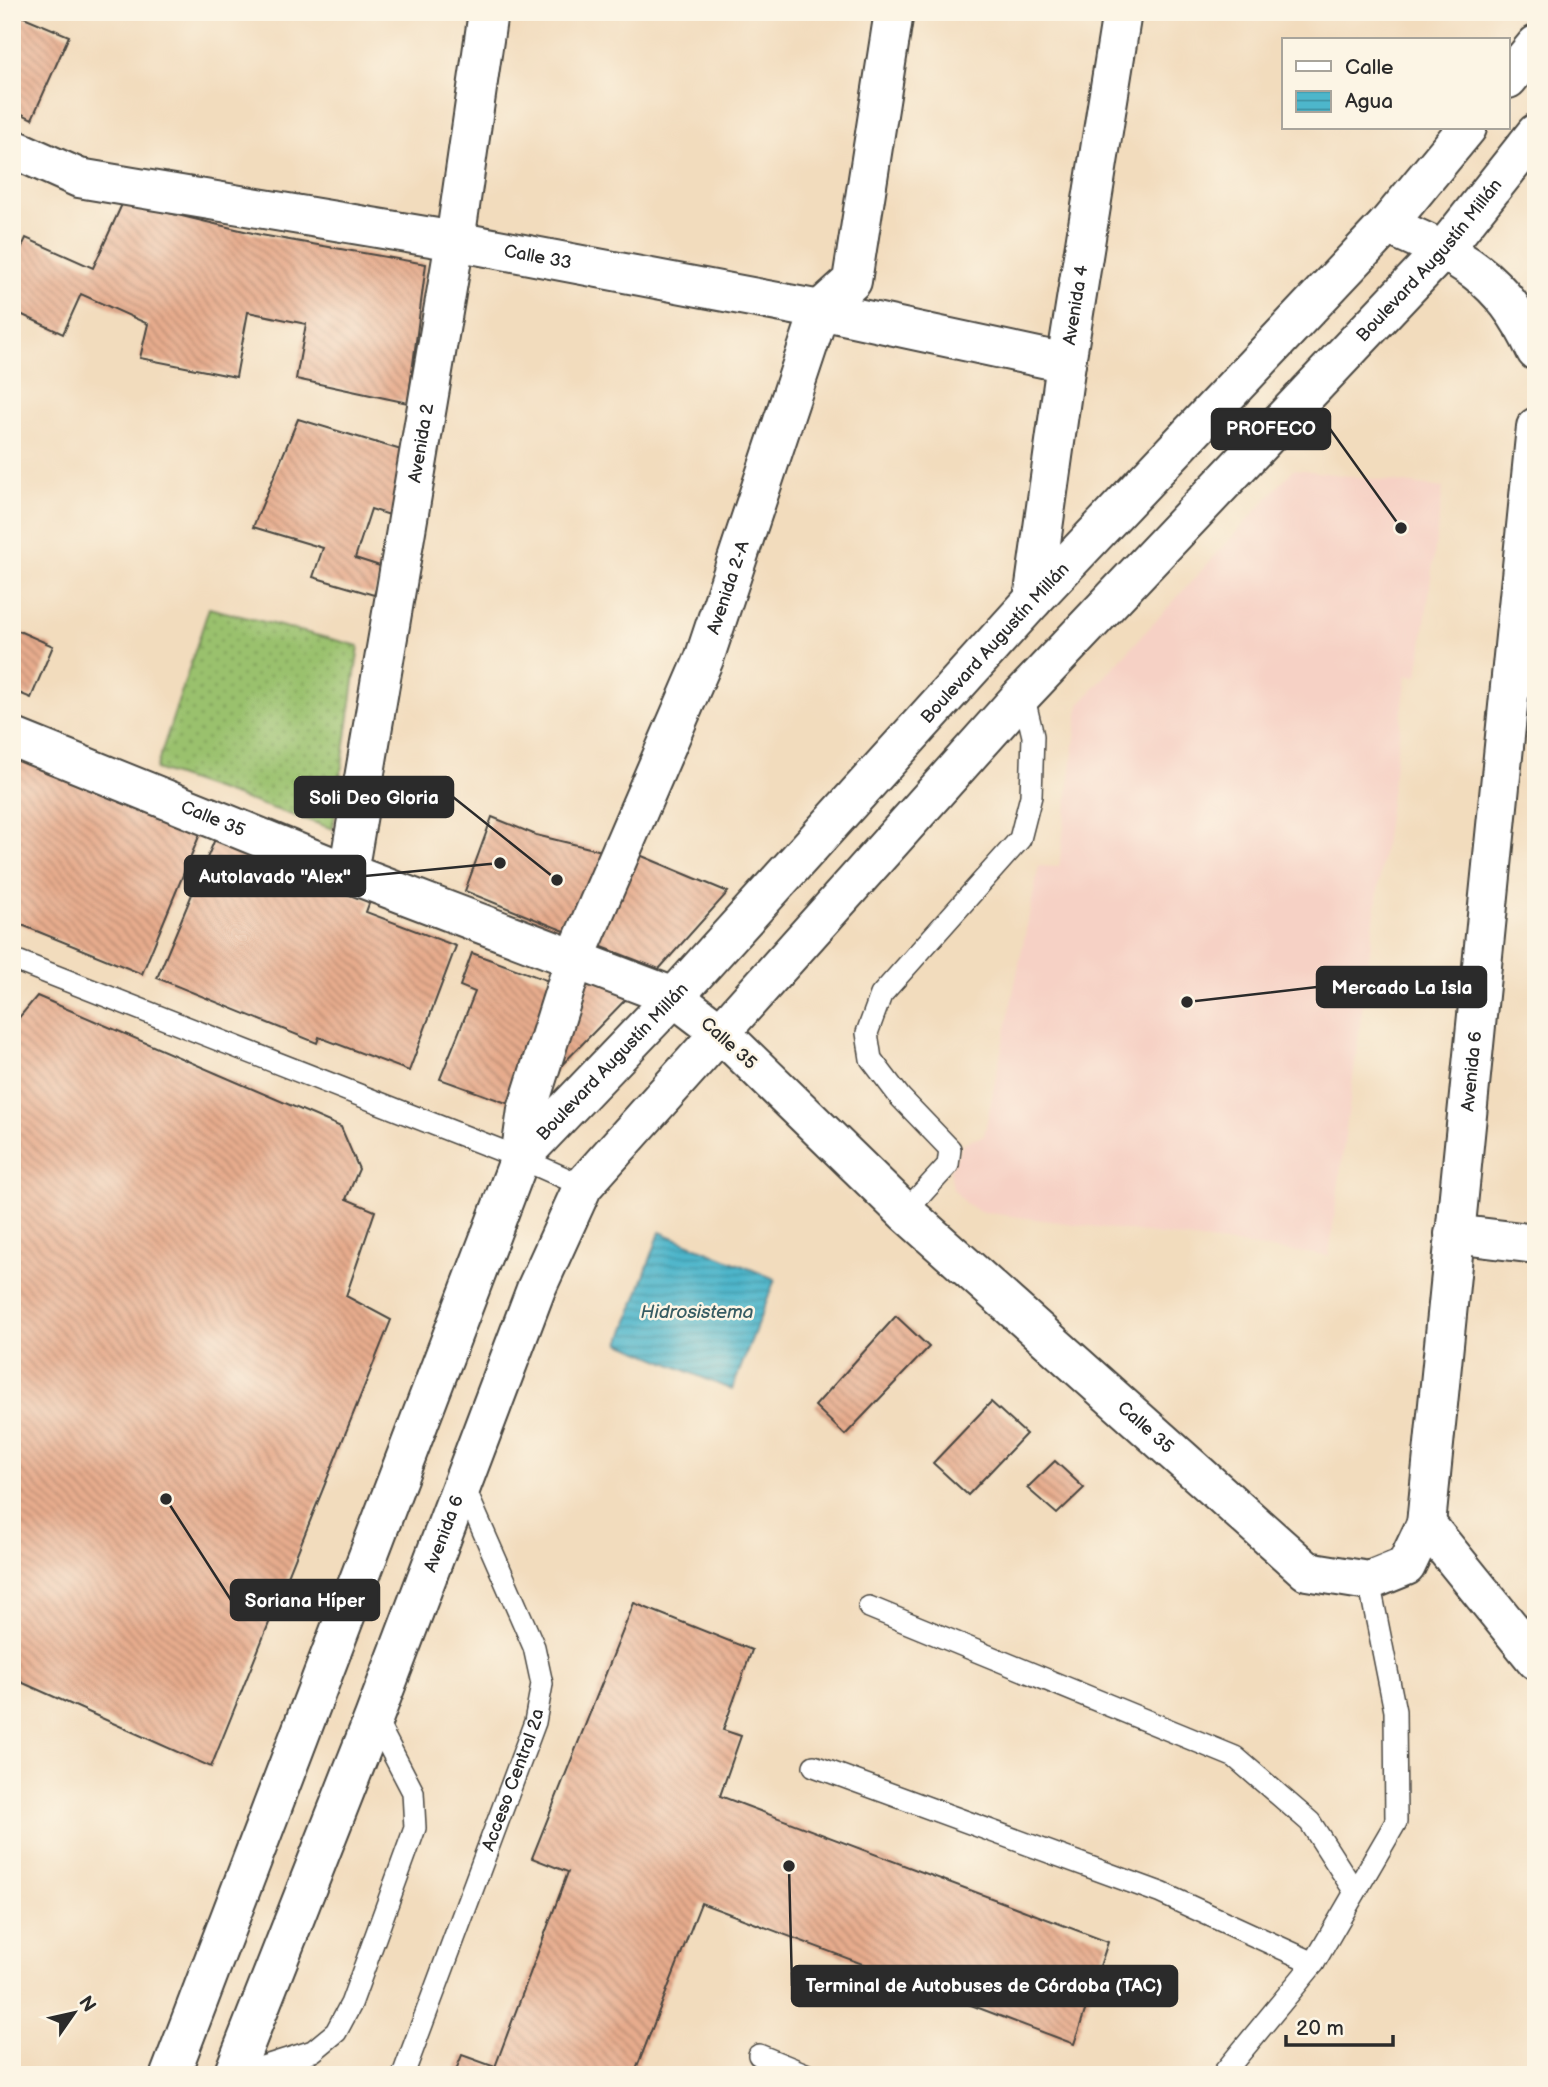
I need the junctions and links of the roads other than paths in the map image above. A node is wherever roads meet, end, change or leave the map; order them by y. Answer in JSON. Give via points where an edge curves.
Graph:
{"nodes":[{"id":1,"x":488,"y":12,"type":"edge"},
{"id":2,"x":894,"y":12,"type":"edge"},
{"id":3,"x":1122,"y":12,"type":"edge"},
{"id":4,"x":1536,"y":45,"type":"edge"},
{"id":5,"x":1510,"y":77,"type":"edge"},
{"id":6,"x":1465,"y":130,"type":"edge"},
{"id":7,"x":1536,"y":133,"type":"edge"},
{"id":8,"x":12,"y":148,"type":"edge"},
{"id":9,"x":1387,"y":225,"type":"junction"},
{"id":10,"x":455,"y":241,"type":"junction"},
{"id":11,"x":1444,"y":249,"type":"junction"},
{"id":12,"x":820,"y":310,"type":"junction"},
{"id":13,"x":1536,"y":351,"type":"edge"},
{"id":14,"x":1066,"y":363,"type":"junction"},
{"id":15,"x":1536,"y":427,"type":"edge"},
{"id":16,"x":1533,"y":497,"type":"edge"},
{"id":17,"x":1033,"y":600,"type":"junction"},
{"id":18,"x":1023,"y":694,"type":"junction"},
{"id":19,"x":12,"y":737,"type":"edge"},
{"id":20,"x":348,"y":873,"type":"junction"},
{"id":21,"x":575,"y":958,"type":"junction"},
{"id":22,"x":15,"y":967,"type":"edge"},
{"id":23,"x":674,"y":997,"type":"junction"},
{"id":24,"x":720,"y":1032,"type":"junction"},
{"id":25,"x":520,"y":1158,"type":"junction"},
{"id":26,"x":583,"y":1186,"type":"junction"},
{"id":27,"x":905,"y":1212,"type":"junction"},
{"id":28,"x":1454,"y":1234,"type":"junction"},
{"id":29,"x":1536,"y":1244,"type":"edge"},
{"id":30,"x":463,"y":1485,"type":"junction"},
{"id":31,"x":1426,"y":1524,"type":"junction"},
{"id":32,"x":1369,"y":1581,"type":"junction"},
{"id":33,"x":869,"y":1607,"type":"dead end"},
{"id":34,"x":1536,"y":1660,"type":"edge"},
{"id":35,"x":374,"y":1717,"type":"junction"},
{"id":36,"x":814,"y":1766,"type":"dead end"},
{"id":37,"x":1355,"y":1892,"type":"junction"},
{"id":38,"x":1314,"y":1963,"type":"junction"},
{"id":39,"x":759,"y":2055,"type":"dead end"},
{"id":40,"x":170,"y":2075,"type":"edge"},
{"id":41,"x":235,"y":2075,"type":"edge"},
{"id":42,"x":403,"y":2075,"type":"edge"},
{"id":43,"x":808,"y":2075,"type":"edge"},
{"id":44,"x":1222,"y":2075,"type":"edge"}],
"edges":[{"from":1,"to":10,"type":"street","name":"Avenida 2"},
{"from":2,"to":12,"type":"street","name":"Avenida 2-A","via":[[852,281]]},
{"from":3,"to":14,"type":"street","name":"Avenida 4"},
{"from":4,"to":5,"type":"street"},
{"from":6,"to":9,"type":"street","name":"Boulevard Augustín Millán"},
{"from":7,"to":11,"type":"street","name":"Boulevard Augustín Millán"},
{"from":8,"to":10,"type":"street","name":"Calle 33","via":[[79,178]]},
{"from":9,"to":11,"type":"street"},
{"from":9,"to":17,"type":"street","name":"Boulevard Augustín Millán"},
{"from":10,"to":12,"type":"street","name":"Calle 33"},
{"from":10,"to":20,"type":"street","name":"Avenida 2"},
{"from":11,"to":13,"type":"street","via":[[1483,275],[1500,293]]},
{"from":11,"to":18,"type":"street","name":"Boulevard Augustín Millán"},
{"from":12,"to":14,"type":"street","name":"Calle 33"},
{"from":12,"to":21,"type":"street","name":"Avenida 2-A","via":[[704,659]]},
{"from":14,"to":17,"type":"street","name":"Avenida 4"},
{"from":15,"to":16,"type":"street","name":"Avenida 6"},
{"from":16,"to":28,"type":"street","name":"Avenida 6"},
{"from":17,"to":23,"type":"street","name":"Boulevard Augustín Millán"},
{"from":18,"to":24,"type":"street","name":"Boulevard Augustín Millán"},
{"from":18,"to":27,"type":"lane","via":[[1033,736],[1031,796],[1020,839],[881,995],[867,1033],[871,1059],[950,1149],[948,1165]]},
{"from":19,"to":20,"type":"street","name":"Calle 35"},
{"from":20,"to":21,"type":"street","name":"Calle 35"},
{"from":21,"to":23,"type":"street","name":"Calle 35"},
{"from":21,"to":25,"type":"street","name":"Avenida 2-A","via":[[527,1110]]},
{"from":22,"to":25,"type":"lane"},
{"from":23,"to":24,"type":"street","name":"Calle 35"},
{"from":23,"to":25,"type":"street","name":"Boulevard Augustín Millán"},
{"from":24,"to":26,"type":"street","name":"Avenida 6"},
{"from":24,"to":27,"type":"street","name":"Calle 35"},
{"from":25,"to":26,"type":"lane"},
{"from":25,"to":40,"type":"street"},
{"from":26,"to":30,"type":"street","name":"Avenida 6","via":[[537,1289]]},
{"from":27,"to":32,"type":"street","name":"Calle 35","via":[[1307,1571]]},
{"from":28,"to":29,"type":"street"},
{"from":28,"to":31,"type":"street","name":"Avenida 6"},
{"from":30,"to":35,"type":"street","name":"Avenida 6"},
{"from":30,"to":42,"type":"lane","name":"Acceso Central 2a","via":[[534,1647],[542,1684],[535,1722]]},
{"from":31,"to":32,"type":"street","name":"Avenida 6","via":[[1406,1566]]},
{"from":31,"to":34,"type":"street"},
{"from":32,"to":37,"type":"lane","via":[[1395,1711],[1396,1822]]},
{"from":33,"to":37,"type":"lane","via":[[1235,1758],[1310,1822]]},
{"from":35,"to":41,"type":"street","name":"Avenida 6"},
{"from":35,"to":41,"type":"lane","via":[[413,1792],[415,1828],[351,2004],[336,2032],[313,2051]]},
{"from":36,"to":38,"type":"lane","via":[[1161,1893]]},
{"from":37,"to":38,"type":"lane"},
{"from":38,"to":44,"type":"lane"},
{"from":39,"to":43,"type":"lane"}]}
